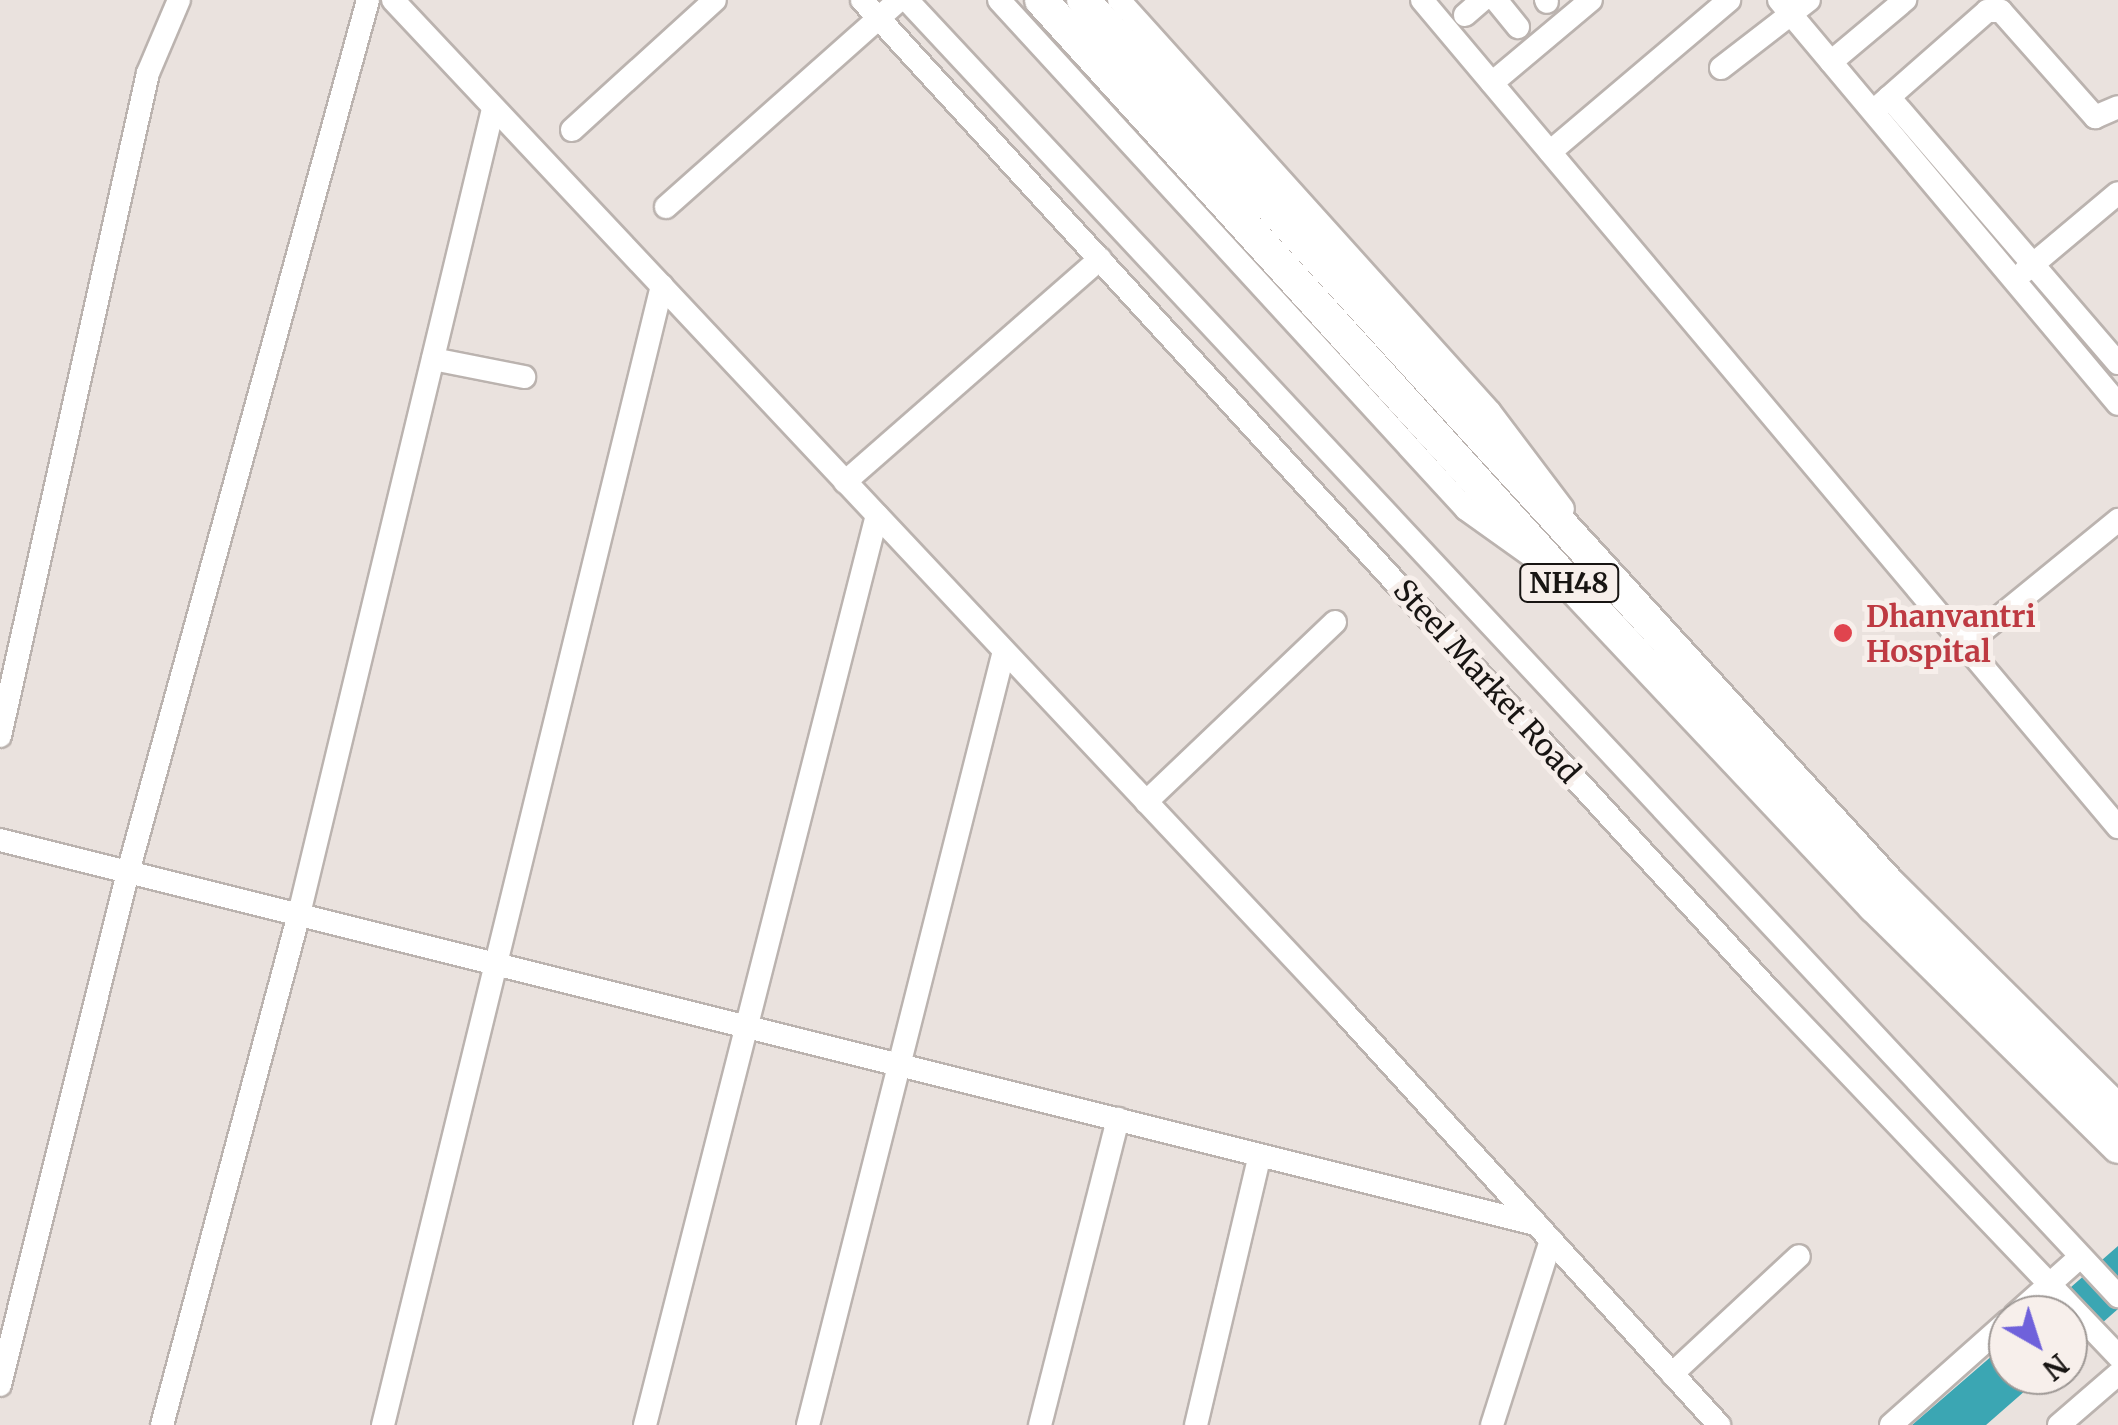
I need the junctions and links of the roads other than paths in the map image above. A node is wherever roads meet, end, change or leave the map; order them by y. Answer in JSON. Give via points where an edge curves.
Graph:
{"nodes":[{"id":1,"x":178,"y":0,"type":"edge"},
{"id":2,"x":368,"y":0,"type":"edge"},
{"id":3,"x":393,"y":0,"type":"edge"},
{"id":4,"x":715,"y":0,"type":"edge"},
{"id":5,"x":862,"y":0,"type":"edge"},
{"id":6,"x":899,"y":0,"type":"edge"},
{"id":7,"x":907,"y":0,"type":"edge"},
{"id":8,"x":999,"y":0,"type":"edge"},
{"id":9,"x":1041,"y":0,"type":"edge"},
{"id":10,"x":1083,"y":0,"type":"edge"},
{"id":11,"x":1118,"y":0,"type":"edge"},
{"id":12,"x":1422,"y":0,"type":"edge"},
{"id":13,"x":1496,"y":0,"type":"edge"},
{"id":14,"x":1591,"y":0,"type":"edge"},
{"id":15,"x":1728,"y":0,"type":"edge"},
{"id":16,"x":1905,"y":0,"type":"edge"},
{"id":17,"x":1793,"y":5,"type":"edge"},
{"id":18,"x":878,"y":18,"type":"junction"},
{"id":19,"x":1518,"y":27,"type":"dead end"},
{"id":20,"x":1831,"y":62,"type":"junction"},
{"id":21,"x":1721,"y":68,"type":"dead end"},
{"id":22,"x":1492,"y":83,"type":"junction"},
{"id":23,"x":1880,"y":105,"type":"junction"},
{"id":24,"x":2118,"y":107,"type":"edge"},
{"id":25,"x":493,"y":110,"type":"junction"},
{"id":26,"x":572,"y":130,"type":"dead end"},
{"id":27,"x":1550,"y":152,"type":"junction"},
{"id":28,"x":2118,"y":193,"type":"edge"},
{"id":29,"x":666,"y":207,"type":"dead end"},
{"id":30,"x":1100,"y":258,"type":"junction"},
{"id":31,"x":2034,"y":264,"type":"junction"},
{"id":32,"x":2015,"y":281,"type":"junction"},
{"id":33,"x":662,"y":286,"type":"junction"},
{"id":34,"x":432,"y":360,"type":"junction"},
{"id":35,"x":2118,"y":364,"type":"edge"},
{"id":36,"x":524,"y":377,"type":"dead end"},
{"id":37,"x":2118,"y":404,"type":"edge"},
{"id":38,"x":845,"y":482,"type":"junction"},
{"id":39,"x":877,"y":515,"type":"junction"},
{"id":40,"x":2118,"y":520,"type":"edge"},
{"id":41,"x":1412,"y":540,"type":"junction"},
{"id":42,"x":1590,"y":556,"type":"junction"},
{"id":43,"x":1384,"y":568,"type":"junction"},
{"id":44,"x":1560,"y":573,"type":"junction"},
{"id":45,"x":1335,"y":622,"type":"dead end"},
{"id":46,"x":1965,"y":645,"type":"junction"},
{"id":47,"x":1004,"y":652,"type":"junction"},
{"id":48,"x":0,"y":736,"type":"edge"},
{"id":49,"x":1146,"y":802,"type":"junction"},
{"id":50,"x":2118,"y":827,"type":"edge"},
{"id":51,"x":0,"y":840,"type":"edge"},
{"id":52,"x":128,"y":872,"type":"junction"},
{"id":53,"x":299,"y":914,"type":"junction"},
{"id":54,"x":497,"y":964,"type":"junction"},
{"id":55,"x":746,"y":1026,"type":"junction"},
{"id":56,"x":902,"y":1065,"type":"junction"},
{"id":57,"x":2118,"y":1111,"type":"edge"},
{"id":58,"x":1118,"y":1119,"type":"junction"},
{"id":59,"x":2118,"y":1148,"type":"edge"},
{"id":60,"x":1260,"y":1154,"type":"junction"},
{"id":61,"x":1544,"y":1232,"type":"junction"},
{"id":62,"x":1798,"y":1256,"type":"dead end"},
{"id":63,"x":2080,"y":1257,"type":"junction"},
{"id":64,"x":2048,"y":1285,"type":"junction"},
{"id":65,"x":2037,"y":1295,"type":"edge"},
{"id":66,"x":2118,"y":1296,"type":"edge"},
{"id":67,"x":1988,"y":1339,"type":"edge"},
{"id":68,"x":2118,"y":1356,"type":"edge"},
{"id":69,"x":1672,"y":1374,"type":"junction"},
{"id":70,"x":2118,"y":1374,"type":"edge"},
{"id":71,"x":0,"y":1385,"type":"edge"},
{"id":72,"x":162,"y":1425,"type":"edge"},
{"id":73,"x":383,"y":1425,"type":"edge"},
{"id":74,"x":645,"y":1425,"type":"edge"},
{"id":75,"x":808,"y":1425,"type":"edge"},
{"id":76,"x":1040,"y":1425,"type":"edge"},
{"id":77,"x":1196,"y":1425,"type":"edge"},
{"id":78,"x":1492,"y":1425,"type":"edge"},
{"id":79,"x":1719,"y":1425,"type":"edge"},
{"id":80,"x":1891,"y":1425,"type":"edge"},
{"id":81,"x":2059,"y":1425,"type":"edge"}],
"edges":[{"from":1,"to":48,"type":"street","via":[[148,73]]},
{"from":2,"to":52,"type":"street"},
{"from":3,"to":25,"type":"street"},
{"from":4,"to":26,"type":"street"},
{"from":5,"to":18,"type":"street","name":"Steel Market Road"},
{"from":6,"to":18,"type":"street"},
{"from":7,"to":41,"type":"street","name":"Steel Market Road"},
{"from":8,"to":44,"type":"street","via":[[1466,509]]},
{"from":9,"to":44,"type":"highway","number":"NH48"},
{"from":10,"to":42,"type":"highway","number":"NH48"},
{"from":11,"to":42,"type":"street","via":[[1490,412],[1553,492]]},
{"from":12,"to":22,"type":"street"},
{"from":13,"to":19,"type":"street"},
{"from":14,"to":22,"type":"street"},
{"from":15,"to":27,"type":"street"},
{"from":16,"to":20,"type":"street"},
{"from":17,"to":20,"type":"street"},
{"from":17,"to":21,"type":"street"},
{"from":18,"to":29,"type":"street"},
{"from":18,"to":30,"type":"street","name":"Steel Market Road"},
{"from":20,"to":23,"type":"street"},
{"from":22,"to":27,"type":"street"},
{"from":23,"to":24,"type":"street","via":[[1987,11],[2000,11],[2095,117]]},
{"from":23,"to":31,"type":"street"},
{"from":23,"to":32,"type":"street"},
{"from":25,"to":33,"type":"street"},
{"from":25,"to":34,"type":"street"},
{"from":27,"to":46,"type":"street"},
{"from":28,"to":31,"type":"street"},
{"from":30,"to":38,"type":"street"},
{"from":30,"to":43,"type":"street","name":"Steel Market Road"},
{"from":31,"to":32,"type":"street"},
{"from":31,"to":35,"type":"street"},
{"from":32,"to":37,"type":"street"},
{"from":33,"to":38,"type":"street"},
{"from":33,"to":54,"type":"street"},
{"from":34,"to":36,"type":"street"},
{"from":34,"to":53,"type":"street"},
{"from":38,"to":39,"type":"street"},
{"from":39,"to":47,"type":"street"},
{"from":39,"to":55,"type":"street"},
{"from":40,"to":46,"type":"street"},
{"from":41,"to":43,"type":"street"},
{"from":41,"to":63,"type":"street","name":"Steel Market Road"},
{"from":42,"to":57,"type":"highway","number":"NH48","via":[[1890,885]]},
{"from":43,"to":64,"type":"street","name":"Steel Market Road"},
{"from":44,"to":59,"type":"highway","number":"NH48","via":[[1874,906]]},
{"from":45,"to":49,"type":"street"},
{"from":46,"to":50,"type":"street"},
{"from":47,"to":49,"type":"street"},
{"from":47,"to":56,"type":"street"},
{"from":49,"to":61,"type":"street"},
{"from":51,"to":52,"type":"street"},
{"from":52,"to":53,"type":"street"},
{"from":52,"to":71,"type":"street"},
{"from":53,"to":54,"type":"street"},
{"from":53,"to":72,"type":"street"},
{"from":54,"to":55,"type":"street"},
{"from":54,"to":73,"type":"street"},
{"from":55,"to":56,"type":"street"},
{"from":55,"to":74,"type":"street"},
{"from":56,"to":58,"type":"street"},
{"from":56,"to":75,"type":"street"},
{"from":58,"to":60,"type":"street"},
{"from":58,"to":76,"type":"street"},
{"from":60,"to":61,"type":"street"},
{"from":60,"to":77,"type":"street"},
{"from":61,"to":69,"type":"street"},
{"from":61,"to":78,"type":"street"},
{"from":62,"to":69,"type":"street"},
{"from":63,"to":64,"type":"street"},
{"from":63,"to":66,"type":"street","name":"Steel Market Road"},
{"from":64,"to":65,"type":"street"},
{"from":64,"to":68,"type":"street","name":"Steel Market Road"},
{"from":67,"to":80,"type":"street"},
{"from":69,"to":79,"type":"street"},
{"from":70,"to":81,"type":"street"}]}
